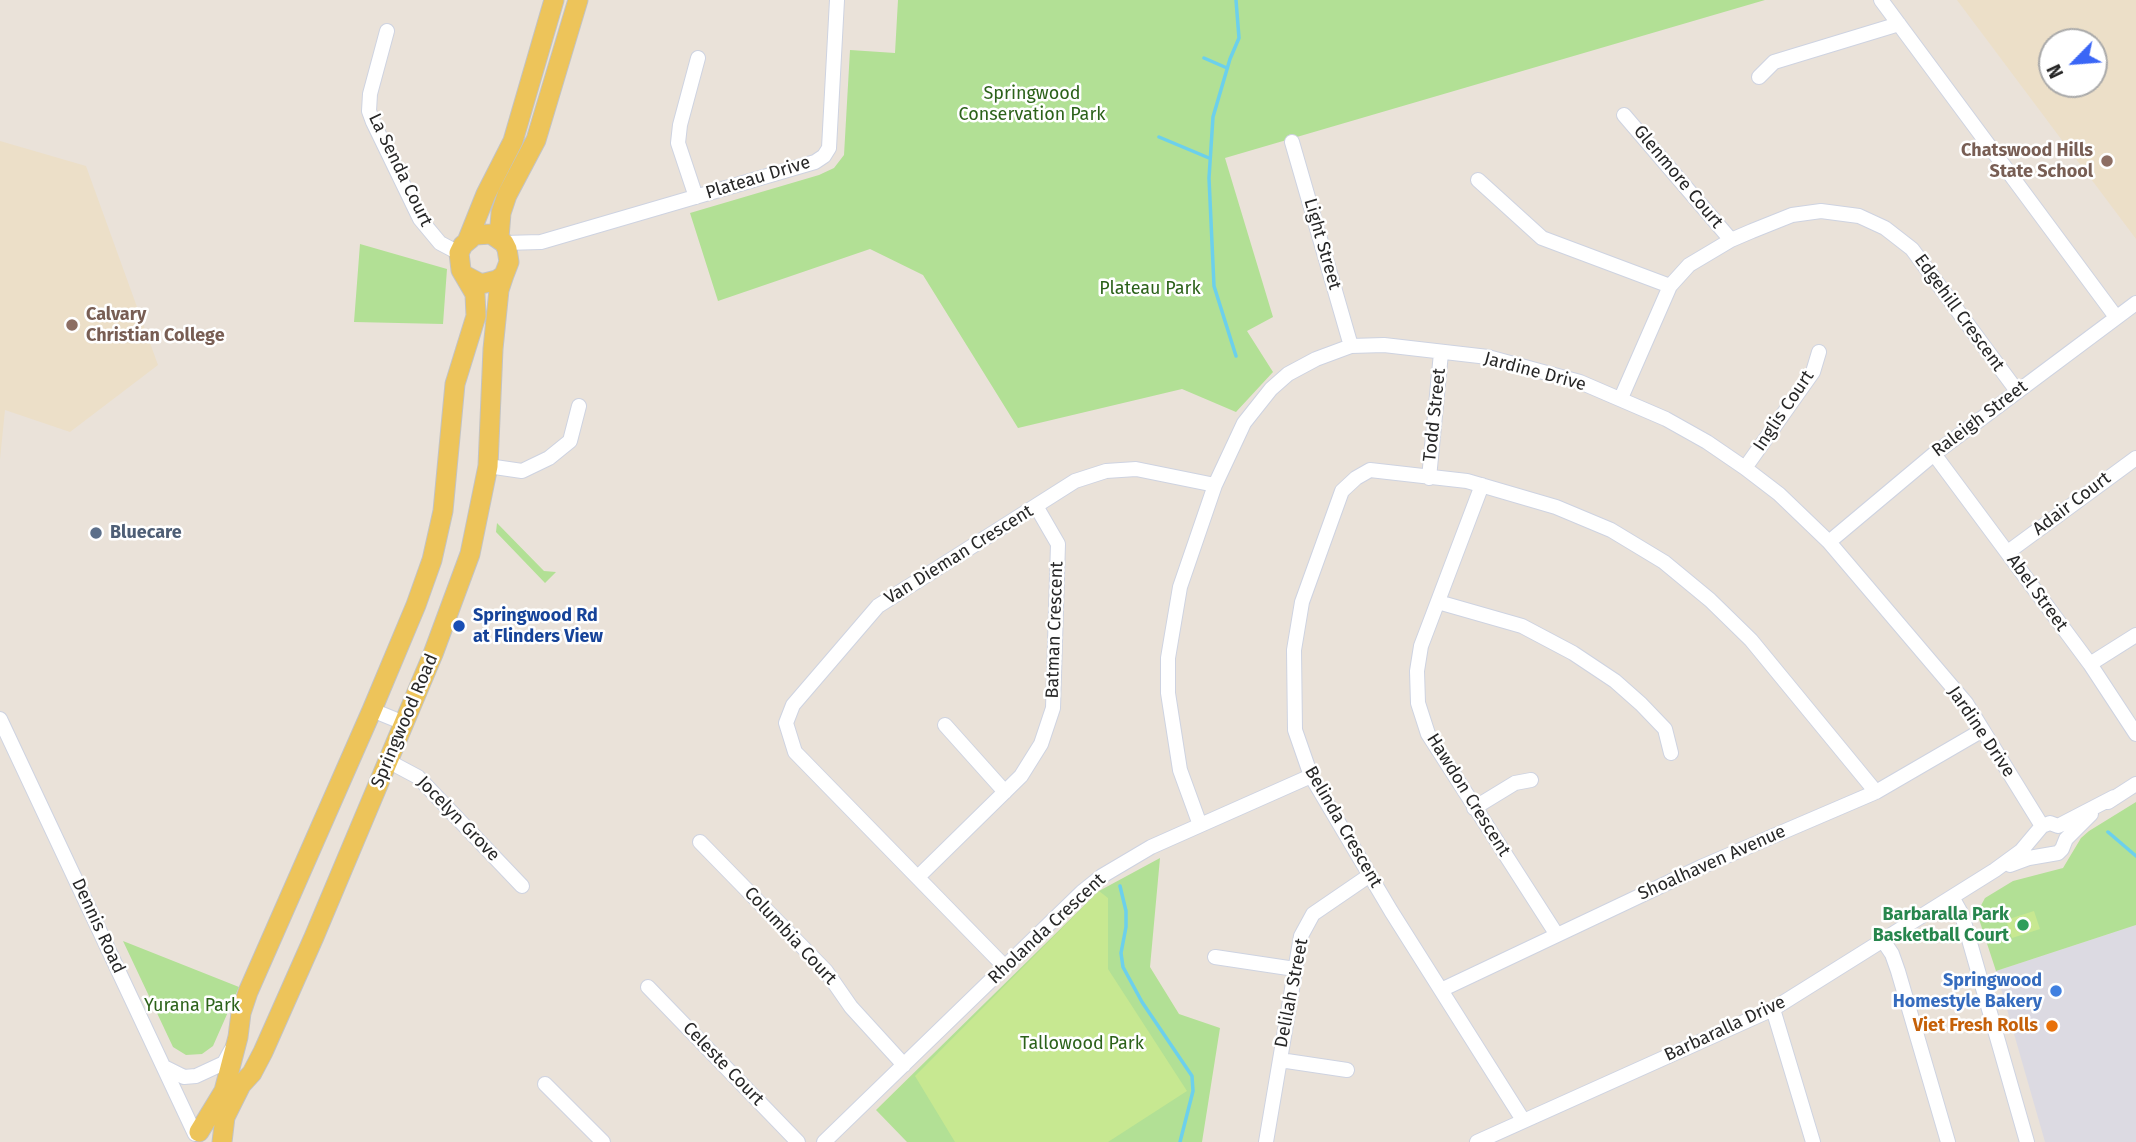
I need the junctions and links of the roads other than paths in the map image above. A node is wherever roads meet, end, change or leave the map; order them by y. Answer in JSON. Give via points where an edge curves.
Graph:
{"nodes":[{"id":1,"x":555,"y":0,"type":"edge"},
{"id":2,"x":578,"y":0,"type":"edge"},
{"id":3,"x":837,"y":0,"type":"edge"},
{"id":4,"x":1881,"y":0,"type":"edge"},
{"id":5,"x":1899,"y":23,"type":"junction"},
{"id":6,"x":387,"y":31,"type":"dead end"},
{"id":7,"x":698,"y":58,"type":"dead end"},
{"id":8,"x":1759,"y":76,"type":"dead end"},
{"id":9,"x":1624,"y":115,"type":"dead end"},
{"id":10,"x":1292,"y":142,"type":"dead end"},
{"id":11,"x":1478,"y":180,"type":"dead end"},
{"id":12,"x":696,"y":197,"type":"junction"},
{"id":13,"x":501,"y":240,"type":"junction"},
{"id":14,"x":1731,"y":240,"type":"junction"},
{"id":15,"x":541,"y":242,"type":"junction"},
{"id":16,"x":464,"y":246,"type":"junction"},
{"id":17,"x":507,"y":268,"type":"junction"},
{"id":18,"x":466,"y":276,"type":"junction"},
{"id":19,"x":1670,"y":286,"type":"junction"},
{"id":20,"x":2136,"y":303,"type":"edge"},
{"id":21,"x":2116,"y":317,"type":"junction"},
{"id":22,"x":1351,"y":346,"type":"junction"},
{"id":23,"x":1819,"y":352,"type":"dead end"},
{"id":24,"x":1441,"y":353,"type":"junction"},
{"id":25,"x":2017,"y":391,"type":"junction"},
{"id":26,"x":1620,"y":398,"type":"junction"},
{"id":27,"x":579,"y":406,"type":"dead end"},
{"id":28,"x":1934,"y":454,"type":"junction"},
{"id":29,"x":2136,"y":458,"type":"edge"},
{"id":30,"x":488,"y":466,"type":"junction"},
{"id":31,"x":1745,"y":468,"type":"junction"},
{"id":32,"x":1429,"y":478,"type":"junction"},
{"id":33,"x":1215,"y":485,"type":"junction"},
{"id":34,"x":1482,"y":485,"type":"junction"},
{"id":35,"x":1036,"y":506,"type":"junction"},
{"id":36,"x":1829,"y":542,"type":"junction"},
{"id":37,"x":2008,"y":552,"type":"junction"},
{"id":38,"x":1438,"y":602,"type":"junction"},
{"id":39,"x":2136,"y":635,"type":"edge"},
{"id":40,"x":2090,"y":664,"type":"junction"},
{"id":41,"x":372,"y":710,"type":"junction"},
{"id":42,"x":0,"y":719,"type":"edge"},
{"id":43,"x":404,"y":723,"type":"junction"},
{"id":44,"x":945,"y":725,"type":"dead end"},
{"id":45,"x":1981,"y":731,"type":"junction"},
{"id":46,"x":2136,"y":734,"type":"edge"},
{"id":47,"x":1671,"y":753,"type":"dead end"},
{"id":48,"x":388,"y":761,"type":"junction"},
{"id":49,"x":1311,"y":776,"type":"junction"},
{"id":50,"x":1531,"y":780,"type":"dead end"},
{"id":51,"x":2136,"y":784,"type":"edge"},
{"id":52,"x":1005,"y":792,"type":"junction"},
{"id":53,"x":1875,"y":792,"type":"junction"},
{"id":54,"x":2114,"y":797,"type":"junction"},
{"id":55,"x":1474,"y":808,"type":"junction"},
{"id":56,"x":1200,"y":825,"type":"junction"},
{"id":57,"x":2058,"y":826,"type":"junction"},
{"id":58,"x":2038,"y":831,"type":"junction"},
{"id":59,"x":2066,"y":839,"type":"junction"},
{"id":60,"x":700,"y":842,"type":"dead end"},
{"id":61,"x":2047,"y":854,"type":"junction"},
{"id":62,"x":1996,"y":870,"type":"junction"},
{"id":63,"x":1370,"y":875,"type":"junction"},
{"id":64,"x":918,"y":877,"type":"junction"},
{"id":65,"x":522,"y":886,"type":"dead end"},
{"id":66,"x":1952,"y":897,"type":"junction"},
{"id":67,"x":1557,"y":935,"type":"junction"},
{"id":68,"x":1882,"y":940,"type":"junction"},
{"id":69,"x":1215,"y":957,"type":"dead end"},
{"id":70,"x":1004,"y":967,"type":"junction"},
{"id":71,"x":1295,"y":969,"type":"junction"},
{"id":72,"x":648,"y":987,"type":"dead end"},
{"id":73,"x":1441,"y":990,"type":"junction"},
{"id":74,"x":1773,"y":1009,"type":"junction"},
{"id":75,"x":238,"y":1037,"type":"junction"},
{"id":76,"x":1280,"y":1060,"type":"junction"},
{"id":77,"x":904,"y":1065,"type":"junction"},
{"id":78,"x":164,"y":1068,"type":"junction"},
{"id":79,"x":1347,"y":1070,"type":"dead end"},
{"id":80,"x":545,"y":1084,"type":"dead end"},
{"id":81,"x":1523,"y":1120,"type":"junction"},
{"id":82,"x":193,"y":1136,"type":"edge"},
{"id":83,"x":222,"y":1142,"type":"edge"},
{"id":84,"x":603,"y":1142,"type":"edge"},
{"id":85,"x":798,"y":1142,"type":"edge"},
{"id":86,"x":824,"y":1142,"type":"edge"},
{"id":87,"x":1266,"y":1142,"type":"edge"},
{"id":88,"x":1477,"y":1142,"type":"edge"},
{"id":89,"x":1813,"y":1142,"type":"edge"},
{"id":90,"x":1948,"y":1142,"type":"edge"},
{"id":91,"x":2027,"y":1142,"type":"edge"}],
"edges":[{"from":1,"to":16,"type":"main road","via":[[513,141]]},
{"from":2,"to":13,"type":"main road","via":[[536,140],[501,213]]},
{"from":3,"to":12,"type":"street","name":"Plateau Drive","via":[[829,148],[824,156]]},
{"from":4,"to":5,"type":"street"},
{"from":5,"to":8,"type":"street","via":[[1774,62]]},
{"from":5,"to":21,"type":"street"},
{"from":6,"to":16,"type":"street","name":"La Senda Court","via":[[369,111],[420,219],[450,250]]},
{"from":7,"to":12,"type":"street","via":[[678,143]]},
{"from":9,"to":14,"type":"street","name":"Glenmore Court"},
{"from":10,"to":22,"type":"street","name":"Light Street"},
{"from":11,"to":19,"type":"street","via":[[1542,239]]},
{"from":12,"to":15,"type":"street","name":"Plateau Drive"},
{"from":13,"to":15,"type":"street","name":"Plateau Drive"},
{"from":13,"to":16,"type":"main road","via":[[483,233]]},
{"from":13,"to":17,"type":"main road"},
{"from":14,"to":19,"type":"street","name":"Edgehill Crescent","via":[[1689,265]]},
{"from":14,"to":25,"type":"street","name":"Edgehill Crescent","via":[[1792,215],[1821,211],[1859,216],[1885,229],[1912,249]]},
{"from":15,"to":17,"type":"street","name":"Plateau Drive"},
{"from":16,"to":18,"type":"main road","via":[[461,270]]},
{"from":17,"to":18,"type":"main road","via":[[489,284]]},
{"from":17,"to":30,"type":"main road","name":"Springwood Road","via":[[499,290],[493,349]]},
{"from":18,"to":41,"type":"main road","name":"Springwood Road","via":[[475,294],[476,316],[455,384],[439,532],[416,605]]},
{"from":19,"to":26,"type":"street","name":"Edgehill Crescent"},
{"from":20,"to":21,"type":"street","name":"Raleigh Street"},
{"from":21,"to":25,"type":"street","name":"Raleigh Street"},
{"from":22,"to":24,"type":"street","name":"Jardine Drive","via":[[1384,345]]},
{"from":22,"to":33,"type":"street","name":"Jardine Drive","via":[[1316,359],[1270,389],[1244,422]]},
{"from":23,"to":31,"type":"street","name":"Inglis Court","via":[[1813,372]]},
{"from":24,"to":26,"type":"street","name":"Jardine Drive","via":[[1488,357]]},
{"from":24,"to":32,"type":"street","name":"Todd Street"},
{"from":25,"to":28,"type":"street","name":"Raleigh Street"},
{"from":26,"to":31,"type":"street","name":"Jardine Drive","via":[[1697,436]]},
{"from":27,"to":30,"type":"street","via":[[570,441],[550,458],[522,471]]},
{"from":28,"to":36,"type":"street","name":"Raleigh Street"},
{"from":28,"to":37,"type":"street","name":"Abel Street"},
{"from":29,"to":37,"type":"street","name":"Adair Court"},
{"from":30,"to":43,"type":"main road","name":"Springwood Road","via":[[470,554]]},
{"from":31,"to":36,"type":"street","name":"Jardine Drive"},
{"from":32,"to":34,"type":"street","name":"Belinda Crescent"},
{"from":32,"to":49,"type":"street","name":"Belinda Crescent","via":[[1370,470],[1342,491],[1302,602],[1294,650],[1294,730]]},
{"from":33,"to":35,"type":"street","name":"Van Dieman Crescent","via":[[1136,469],[1106,471],[1075,481]]},
{"from":33,"to":56,"type":"street","name":"Jardine Drive","via":[[1180,587],[1168,658],[1168,693],[1180,770]]},
{"from":34,"to":38,"type":"street","name":"Hawdon Crescent"},
{"from":34,"to":53,"type":"street","name":"Belinda Crescent","via":[[1556,507],[1611,530],[1664,562],[1751,640]]},
{"from":35,"to":52,"type":"street","name":"Batman Crescent","via":[[1058,544],[1053,708],[1041,744]]},
{"from":35,"to":64,"type":"street","name":"Van Dieman Crescent","via":[[878,607],[793,705],[786,723],[795,752]]},
{"from":36,"to":45,"type":"street","name":"Jardine Drive","via":[[1966,703]]},
{"from":37,"to":40,"type":"street","name":"Abel Street"},
{"from":38,"to":47,"type":"street","via":[[1522,626],[1573,653],[1641,704],[1665,729]]},
{"from":38,"to":55,"type":"street","name":"Hawdon Crescent","via":[[1421,646],[1418,703],[1428,734]]},
{"from":39,"to":40,"type":"street"},
{"from":40,"to":46,"type":"street","name":"Abel Street"},
{"from":41,"to":43,"type":"street"},
{"from":41,"to":75,"type":"main road","name":"Springwood Road","via":[[248,992]]},
{"from":42,"to":78,"type":"street","name":"Dennis Road"},
{"from":43,"to":48,"type":"main road","name":"Springwood Road"},
{"from":44,"to":52,"type":"street"},
{"from":45,"to":53,"type":"street","name":"Shoalhaven Avenue"},
{"from":45,"to":58,"type":"street","name":"Jardine Drive","via":[[2033,809]]},
{"from":48,"to":65,"type":"street","name":"Jocelyn Grove","via":[[418,777]]},
{"from":48,"to":83,"type":"main road","name":"Springwood Road","via":[[263,1052],[225,1117]]},
{"from":49,"to":56,"type":"street","name":"Rholanda Crescent"},
{"from":49,"to":63,"type":"street","name":"Belinda Crescent"},
{"from":50,"to":55,"type":"street","via":[[1515,783]]},
{"from":51,"to":54,"type":"street","name":"Barbaralla Drive"},
{"from":52,"to":64,"type":"street","name":"Batman Crescent"},
{"from":53,"to":67,"type":"street","name":"Shoalhaven Avenue"},
{"from":54,"to":57,"type":"street","name":"Barbaralla Drive"},
{"from":54,"to":59,"type":"street","name":"Barbaralla Drive"},
{"from":55,"to":67,"type":"street","name":"Hawdon Crescent"},
{"from":56,"to":70,"type":"street","name":"Rholanda Crescent","via":[[1102,876]]},
{"from":57,"to":58,"type":"street","name":"Barbaralla Drive","via":[[2050,823]]},
{"from":57,"to":59,"type":"street"},
{"from":58,"to":61,"type":"street","via":[[2038,850]]},
{"from":58,"to":62,"type":"street","name":"Barbaralla Drive"},
{"from":59,"to":61,"type":"street","name":"Barbaralla Drive","via":[[2058,853]]},
{"from":60,"to":77,"type":"street","name":"Columbia Court","via":[[826,971],[851,1007]]},
{"from":61,"to":62,"type":"street","name":"Barbaralla Drive"},
{"from":62,"to":66,"type":"street","name":"Barbaralla Drive"},
{"from":63,"to":71,"type":"street","name":"Delilah Street","via":[[1313,914],[1300,936]]},
{"from":63,"to":73,"type":"street","name":"Belinda Crescent"},
{"from":64,"to":70,"type":"street","name":"Van Dieman Crescent"},
{"from":66,"to":68,"type":"street","name":"Barbaralla Drive"},
{"from":66,"to":91,"type":"street","via":[[1962,915]]},
{"from":67,"to":73,"type":"street","name":"Shoalhaven Avenue"},
{"from":68,"to":74,"type":"street","name":"Barbaralla Drive"},
{"from":68,"to":90,"type":"street","via":[[1898,971]]},
{"from":69,"to":71,"type":"street"},
{"from":70,"to":77,"type":"street","name":"Rholanda Crescent"},
{"from":71,"to":76,"type":"street","name":"Delilah Street"},
{"from":72,"to":85,"type":"street","name":"Celeste Court"},
{"from":73,"to":81,"type":"street","name":"Belinda Crescent"},
{"from":74,"to":81,"type":"street","name":"Barbaralla Drive"},
{"from":74,"to":89,"type":"street"},
{"from":75,"to":78,"type":"street","via":[[224,1063],[211,1070],[184,1077]]},
{"from":75,"to":82,"type":"main road","name":"Springwood Road","via":[[224,1091]]},
{"from":76,"to":79,"type":"street"},
{"from":76,"to":87,"type":"street","name":"Delilah Street"},
{"from":77,"to":86,"type":"street","name":"Rholanda Crescent"},
{"from":78,"to":82,"type":"street","name":"Dennis Road"},
{"from":80,"to":84,"type":"street"},
{"from":81,"to":88,"type":"street","name":"Barbaralla Drive"},
{"from":82,"to":83,"type":"main road","via":[[215,1135]]}]}
